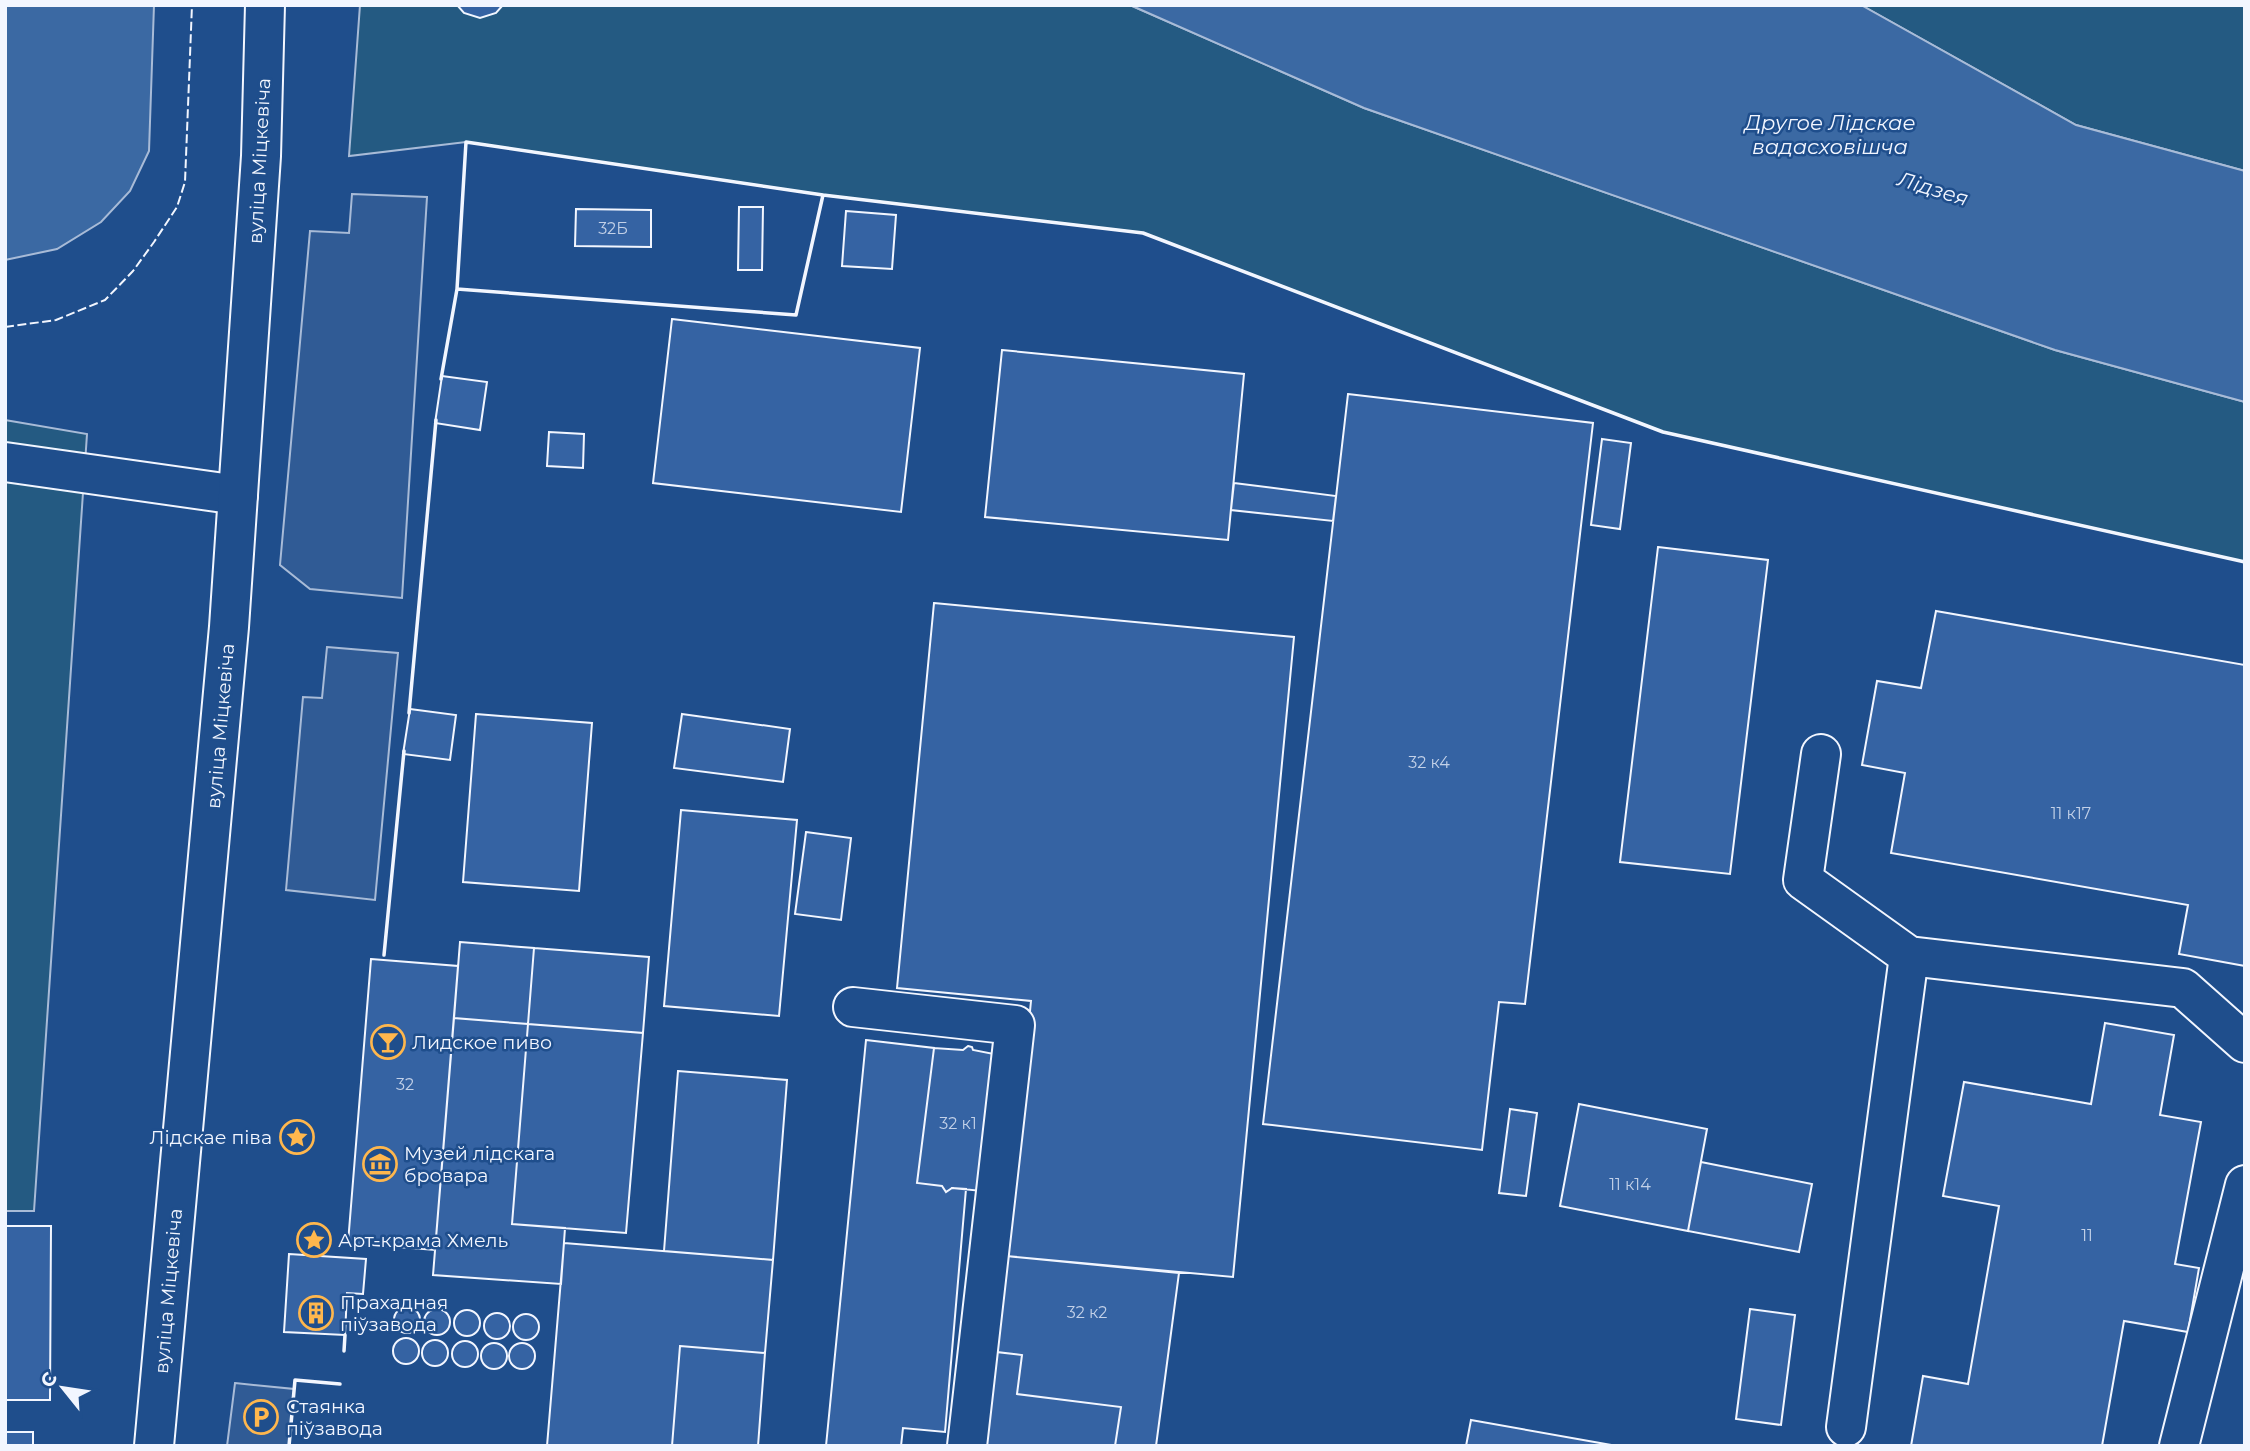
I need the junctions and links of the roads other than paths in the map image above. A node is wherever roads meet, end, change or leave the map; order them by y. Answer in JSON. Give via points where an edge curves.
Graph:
{"nodes":[{"id":1,"x":265,"y":5,"type":"edge"},
{"id":2,"x":5,"y":462,"type":"edge"},
{"id":3,"x":238,"y":495,"type":"junction"},
{"id":4,"x":1821,"y":754,"type":"dead end"},
{"id":5,"x":1909,"y":956,"type":"junction"},
{"id":6,"x":852,"y":1007,"type":"dead end"},
{"id":7,"x":2245,"y":1043,"type":"edge"},
{"id":8,"x":2245,"y":1185,"type":"edge"},
{"id":9,"x":1846,"y":1427,"type":"dead end"},
{"id":10,"x":154,"y":1446,"type":"edge"},
{"id":11,"x":967,"y":1446,"type":"edge"},
{"id":12,"x":2179,"y":1446,"type":"edge"}],
"edges":[{"from":1,"to":3,"type":"main road","name":"вуліца Міцкевіча","via":[[261,156]]},
{"from":2,"to":3,"type":"main road"},
{"from":3,"to":10,"type":"main road","name":"вуліца Міцкевіча"},
{"from":4,"to":5,"type":"main road","via":[[1803,880]]},
{"from":5,"to":7,"type":"main road","via":[[2183,988]]},
{"from":5,"to":9,"type":"main road"},
{"from":6,"to":11,"type":"main road","via":[[1015,1026]]},
{"from":8,"to":12,"type":"main road"}]}
